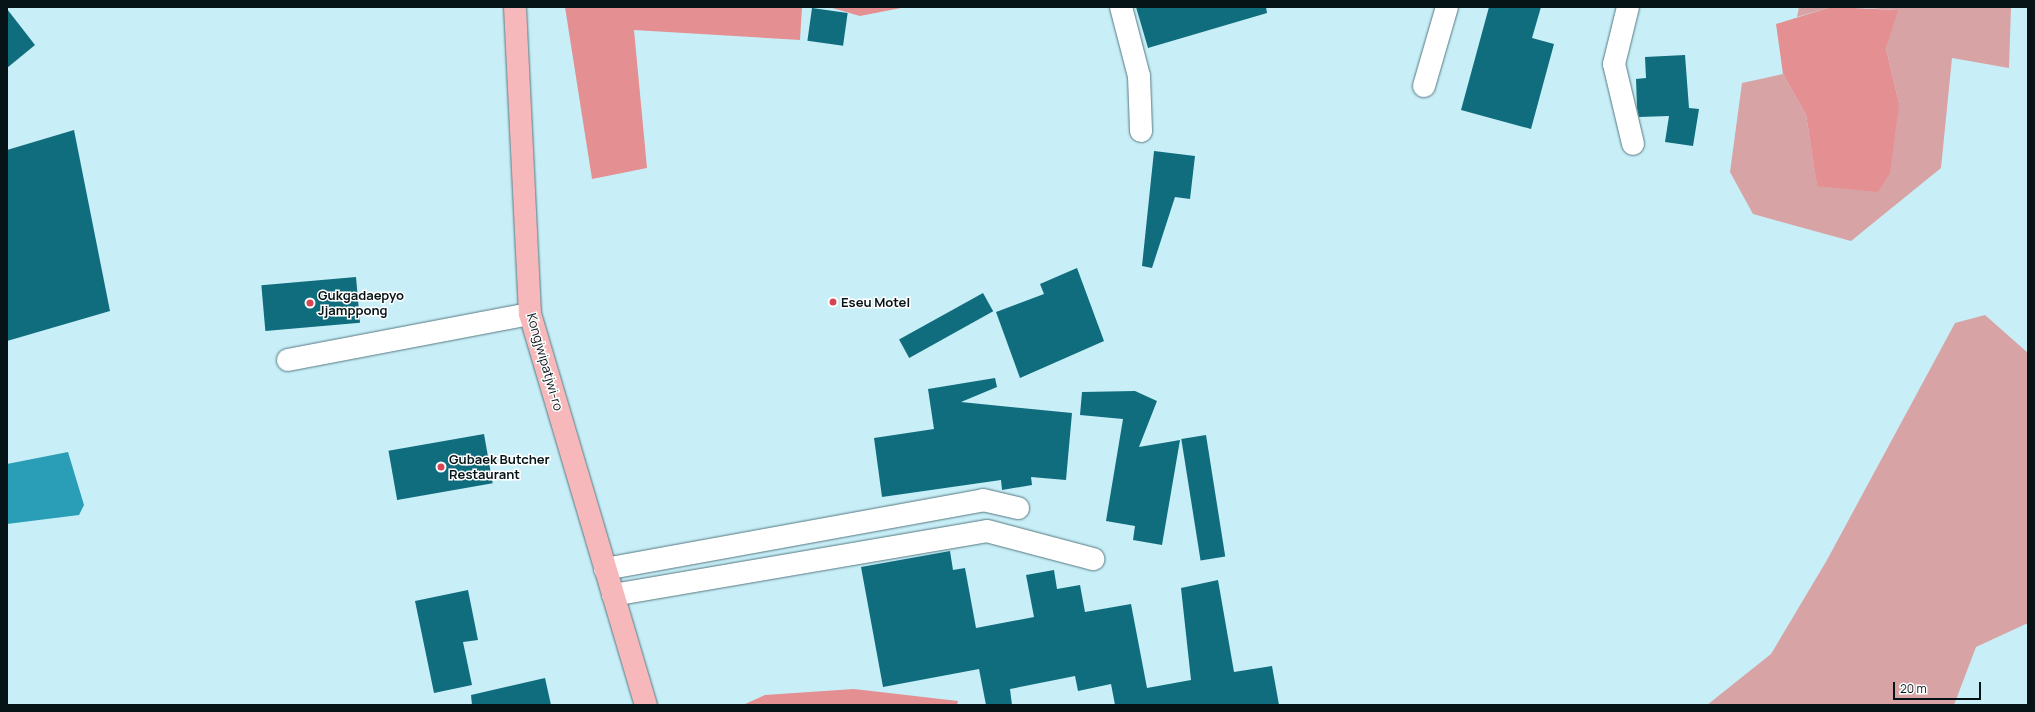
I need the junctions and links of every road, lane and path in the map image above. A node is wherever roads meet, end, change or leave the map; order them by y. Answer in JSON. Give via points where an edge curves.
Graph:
{"nodes":[{"id":1,"x":515,"y":7,"type":"edge"},
{"id":2,"x":1121,"y":7,"type":"edge"},
{"id":3,"x":1447,"y":7,"type":"edge"},
{"id":4,"x":1628,"y":7,"type":"edge"},
{"id":5,"x":1424,"y":86,"type":"dead end"},
{"id":6,"x":1141,"y":131,"type":"dead end"},
{"id":7,"x":1633,"y":144,"type":"dead end"},
{"id":8,"x":530,"y":314,"type":"junction"},
{"id":9,"x":288,"y":360,"type":"dead end"},
{"id":10,"x":1018,"y":508,"type":"dead end"},
{"id":11,"x":1093,"y":559,"type":"dead end"},
{"id":12,"x":606,"y":569,"type":"junction"},
{"id":13,"x":613,"y":595,"type":"junction"},
{"id":14,"x":646,"y":705,"type":"edge"}],
"edges":[{"from":1,"to":8,"type":"main road","name":"Kongjwipatjwi-ro"},
{"from":2,"to":6,"type":"lane","via":[[1139,76]]},
{"from":3,"to":5,"type":"lane"},
{"from":4,"to":7,"type":"lane","via":[[1614,64]]},
{"from":8,"to":9,"type":"lane"},
{"from":8,"to":12,"type":"main road","name":"Kongjwipatjwi-ro"},
{"from":10,"to":12,"type":"lane","via":[[983,500]]},
{"from":11,"to":13,"type":"lane","via":[[987,531]]},
{"from":12,"to":13,"type":"main road","name":"Kongjwipatjwi-ro"},
{"from":13,"to":14,"type":"main road","name":"Kongjwipatjwi-ro"}]}
